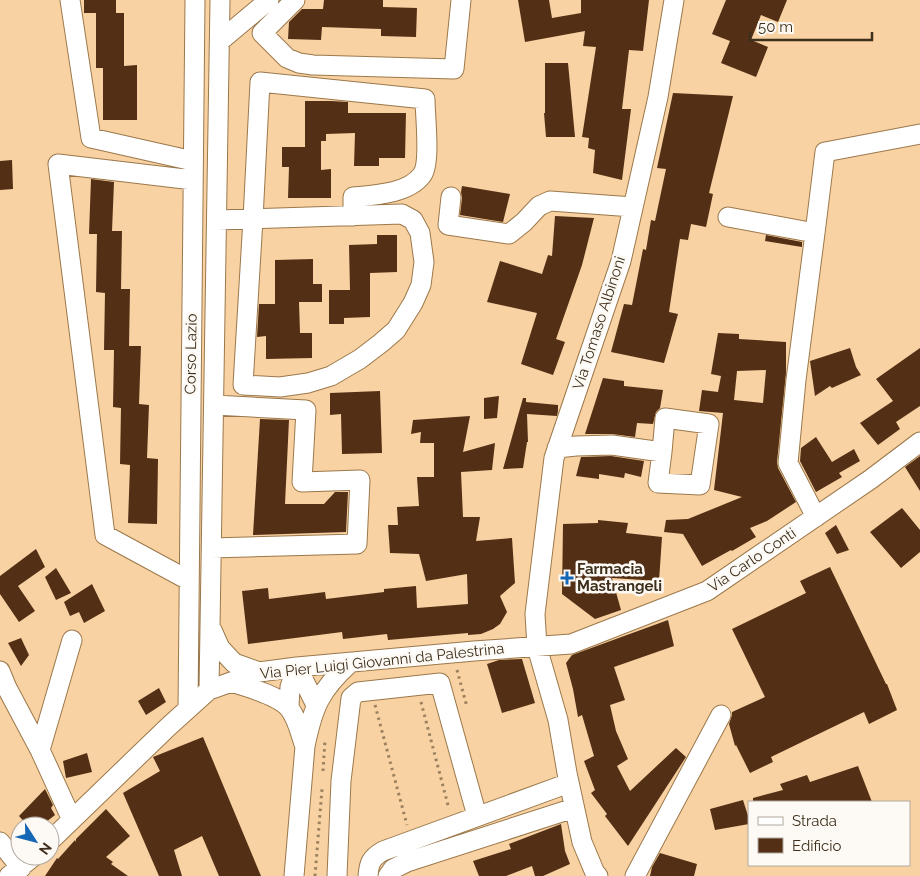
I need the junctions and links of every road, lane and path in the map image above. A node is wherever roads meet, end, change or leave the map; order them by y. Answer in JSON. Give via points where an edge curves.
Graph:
{"nodes":[{"id":1,"x":70,"y":0,"type":"edge"},
{"id":2,"x":195,"y":0,"type":"edge"},
{"id":3,"x":220,"y":0,"type":"edge"},
{"id":4,"x":268,"y":0,"type":"edge"},
{"id":5,"x":295,"y":0,"type":"edge"},
{"id":6,"x":461,"y":0,"type":"edge"},
{"id":7,"x":674,"y":0,"type":"edge"},
{"id":8,"x":220,"y":41,"type":"junction"},
{"id":9,"x":920,"y":134,"type":"edge"},
{"id":10,"x":193,"y":161,"type":"junction"},
{"id":11,"x":193,"y":180,"type":"junction"},
{"id":12,"x":451,"y":198,"type":"dead end"},
{"id":13,"x":633,"y":206,"type":"junction"},
{"id":14,"x":353,"y":216,"type":"junction"},
{"id":15,"x":728,"y":217,"type":"dead end"},
{"id":16,"x":253,"y":219,"type":"junction"},
{"id":17,"x":217,"y":220,"type":"junction"},
{"id":18,"x":815,"y":233,"type":"junction"},
{"id":19,"x":214,"y":405,"type":"junction"},
{"id":20,"x":920,"y":442,"type":"edge"},
{"id":21,"x":557,"y":448,"type":"junction"},
{"id":22,"x":662,"y":452,"type":"dead end"},
{"id":23,"x":816,"y":517,"type":"junction"},
{"id":24,"x":212,"y":548,"type":"junction"},
{"id":25,"x":188,"y":580,"type":"junction"},
{"id":26,"x":210,"y":626,"type":"junction"},
{"id":27,"x":72,"y":640,"type":"dead end"},
{"id":28,"x":538,"y":647,"type":"junction"},
{"id":29,"x":350,"y":663,"type":"junction"},
{"id":30,"x":297,"y":668,"type":"junction"},
{"id":31,"x":457,"y":669,"type":"dead end"},
{"id":32,"x":0,"y":671,"type":"edge"},
{"id":33,"x":259,"y":672,"type":"junction"},
{"id":34,"x":231,"y":682,"type":"junction"},
{"id":35,"x":416,"y":686,"type":"junction"},
{"id":36,"x":209,"y":690,"type":"junction"},
{"id":37,"x":371,"y":691,"type":"junction"},
{"id":38,"x":316,"y":705,"type":"junction"},
{"id":39,"x":288,"y":707,"type":"junction"},
{"id":40,"x":188,"y":709,"type":"junction"},
{"id":41,"x":721,"y":715,"type":"dead end"},
{"id":42,"x":469,"y":716,"type":"dead end"},
{"id":43,"x":305,"y":746,"type":"junction"},
{"id":44,"x":40,"y":750,"type":"junction"},
{"id":45,"x":569,"y":783,"type":"junction"},
{"id":46,"x":574,"y":808,"type":"junction"},
{"id":47,"x":449,"y":809,"type":"dead end"},
{"id":48,"x":478,"y":816,"type":"junction"},
{"id":49,"x":72,"y":820,"type":"junction"},
{"id":50,"x":60,"y":831,"type":"edge"},
{"id":51,"x":409,"y":834,"type":"dead end"},
{"id":52,"x":0,"y":842,"type":"edge"},
{"id":53,"x":429,"y":856,"type":"junction"},
{"id":54,"x":21,"y":867,"type":"edge"},
{"id":55,"x":294,"y":876,"type":"edge"},
{"id":56,"x":337,"y":876,"type":"edge"},
{"id":57,"x":368,"y":876,"type":"edge"},
{"id":58,"x":388,"y":876,"type":"edge"},
{"id":59,"x":415,"y":876,"type":"edge"},
{"id":60,"x":598,"y":876,"type":"edge"},
{"id":61,"x":635,"y":876,"type":"edge"}],
"edges":[{"from":1,"to":10,"type":"street","via":[[91,138]]},
{"from":2,"to":10,"type":"street","name":"Corso Lazio"},
{"from":3,"to":8,"type":"street","name":"Corso Lazio"},
{"from":4,"to":8,"type":"street"},
{"from":5,"to":6,"type":"street","via":[[262,33],[287,58],[313,65],[454,69]]},
{"from":7,"to":13,"type":"street","name":"Via Tomaso Albinoni","via":[[658,97]]},
{"from":8,"to":17,"type":"street","name":"Corso Lazio"},
{"from":9,"to":18,"type":"street","via":[[825,152]]},
{"from":10,"to":11,"type":"street","name":"Corso Lazio"},
{"from":11,"to":25,"type":"street","name":"Corso Lazio"},
{"from":11,"to":25,"type":"street","via":[[58,164],[105,535]]},
{"from":12,"to":13,"type":"street","via":[[448,225],[508,234],[539,206],[550,202]]},
{"from":13,"to":21,"type":"street","name":"Via Tomaso Albinoni","via":[[621,261]]},
{"from":14,"to":16,"type":"street"},
{"from":14,"to":16,"type":"street","via":[[353,197],[403,188],[423,174],[427,160],[425,99],[260,82]]},
{"from":14,"to":16,"type":"street","via":[[402,214],[414,220],[420,233],[424,262],[421,285],[396,330],[360,359],[331,376],[280,387],[243,385]]},
{"from":15,"to":18,"type":"street"},
{"from":16,"to":17,"type":"street"},
{"from":17,"to":19,"type":"street","name":"Corso Lazio"},
{"from":18,"to":23,"type":"street","via":[[788,463]]},
{"from":19,"to":24,"type":"street","name":"Corso Lazio"},
{"from":19,"to":24,"type":"street","via":[[306,410],[302,482],[360,480],[357,544]]},
{"from":20,"to":23,"type":"street","name":"Via Carlo Conti"},
{"from":21,"to":22,"type":"street","via":[[612,445]]},
{"from":21,"to":28,"type":"street","name":"Via Tomaso Albinoni","via":[[535,614]]},
{"from":23,"to":28,"type":"street","name":"Via Carlo Conti","via":[[707,591],[571,644]]},
{"from":24,"to":26,"type":"street","name":"Corso Lazio"},
{"from":25,"to":40,"type":"street","name":"Corso Lazio"},
{"from":26,"to":33,"type":"street","name":"Corso Lazio","via":[[220,648],[234,663]]},
{"from":26,"to":36,"type":"street","name":"Corso Lazio"},
{"from":27,"to":44,"type":"street"},
{"from":28,"to":29,"type":"street","name":"Via Pier Luigi Giovanni da Palestrina"},
{"from":28,"to":45,"type":"street","name":"Via Tomaso Albinoni","via":[[558,720]]},
{"from":29,"to":30,"type":"street","name":"Via Pier Luigi Giovanni da Palestrina"},
{"from":29,"to":38,"type":"street","via":[[335,676]]},
{"from":30,"to":33,"type":"street","name":"Via Pier Luigi Giovanni da Palestrina"},
{"from":30,"to":38,"type":"street"},
{"from":30,"to":39,"type":"street","via":[[290,686]]},
{"from":31,"to":42,"type":"path"},
{"from":32,"to":44,"type":"street"},
{"from":33,"to":34,"type":"street","name":"Via Pier Luigi Giovanni da Palestrina"},
{"from":34,"to":36,"type":"street","name":"Via Pier Luigi Giovanni da Palestrina"},
{"from":34,"to":39,"type":"street","via":[[271,695]]},
{"from":35,"to":37,"type":"street"},
{"from":35,"to":47,"type":"path"},
{"from":35,"to":48,"type":"street","via":[[440,683]]},
{"from":36,"to":40,"type":"street","name":"Via Pier Luigi Giovanni da Palestrina"},
{"from":37,"to":51,"type":"path"},
{"from":37,"to":56,"type":"street","via":[[358,692],[351,698],[341,781]]},
{"from":38,"to":43,"type":"street"},
{"from":39,"to":43,"type":"street"},
{"from":40,"to":49,"type":"street","name":"Via Pier Luigi Giovanni da Palestrina"},
{"from":41,"to":61,"type":"street"},
{"from":43,"to":55,"type":"street"},
{"from":44,"to":49,"type":"street"},
{"from":45,"to":46,"type":"street","name":"Via Tomaso Albinoni"},
{"from":45,"to":48,"type":"street"},
{"from":46,"to":53,"type":"street"},
{"from":46,"to":60,"type":"street","name":"Via Tomaso Albinoni","via":[[582,842]]},
{"from":48,"to":57,"type":"street","via":[[383,851],[369,864]]},
{"from":49,"to":50,"type":"street","name":"Via Pier Luigi Giovanni da Palestrina"},
{"from":52,"to":54,"type":"street"},
{"from":53,"to":58,"type":"street","via":[[392,869]]},
{"from":53,"to":59,"type":"street"}]}
